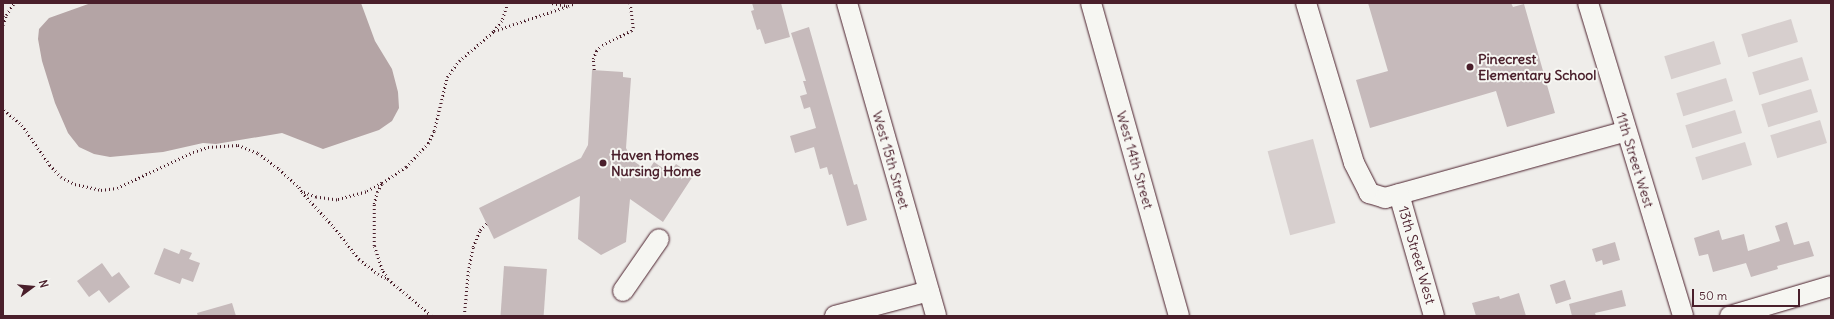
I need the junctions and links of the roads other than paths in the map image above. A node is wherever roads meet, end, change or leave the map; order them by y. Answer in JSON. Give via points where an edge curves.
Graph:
{"nodes":[{"id":1,"x":847,"y":3,"type":"edge"},
{"id":2,"x":1091,"y":3,"type":"edge"},
{"id":3,"x":1306,"y":3,"type":"edge"},
{"id":4,"x":1588,"y":3,"type":"edge"},
{"id":5,"x":1626,"y":131,"type":"junction"},
{"id":6,"x":1399,"y":194,"type":"junction"},
{"id":7,"x":660,"y":239,"type":"dead end"},
{"id":8,"x":1831,"y":286,"type":"edge"},
{"id":9,"x":623,"y":291,"type":"dead end"},
{"id":10,"x":929,"y":291,"type":"junction"},
{"id":11,"x":864,"y":312,"type":"edge"},
{"id":12,"x":835,"y":316,"type":"edge"},
{"id":13,"x":936,"y":316,"type":"edge"},
{"id":14,"x":1179,"y":316,"type":"edge"},
{"id":15,"x":1434,"y":316,"type":"edge"},
{"id":16,"x":1683,"y":316,"type":"edge"},
{"id":17,"x":1730,"y":316,"type":"edge"}],
"edges":[{"from":1,"to":10,"type":"street","name":"West 15th Street"},
{"from":2,"to":14,"type":"street","name":"West 14th Street"},
{"from":3,"to":6,"type":"street","via":[[1354,163],[1369,193],[1385,198]]},
{"from":4,"to":5,"type":"street","name":"11th Street West"},
{"from":5,"to":6,"type":"street"},
{"from":5,"to":16,"type":"street","name":"11th Street West"},
{"from":6,"to":15,"type":"street","name":"13th Street West"},
{"from":7,"to":9,"type":"street"},
{"from":8,"to":17,"type":"street"},
{"from":10,"to":11,"type":"street"},
{"from":10,"to":13,"type":"street","name":"West 15th Street"},
{"from":11,"to":12,"type":"street"}]}
